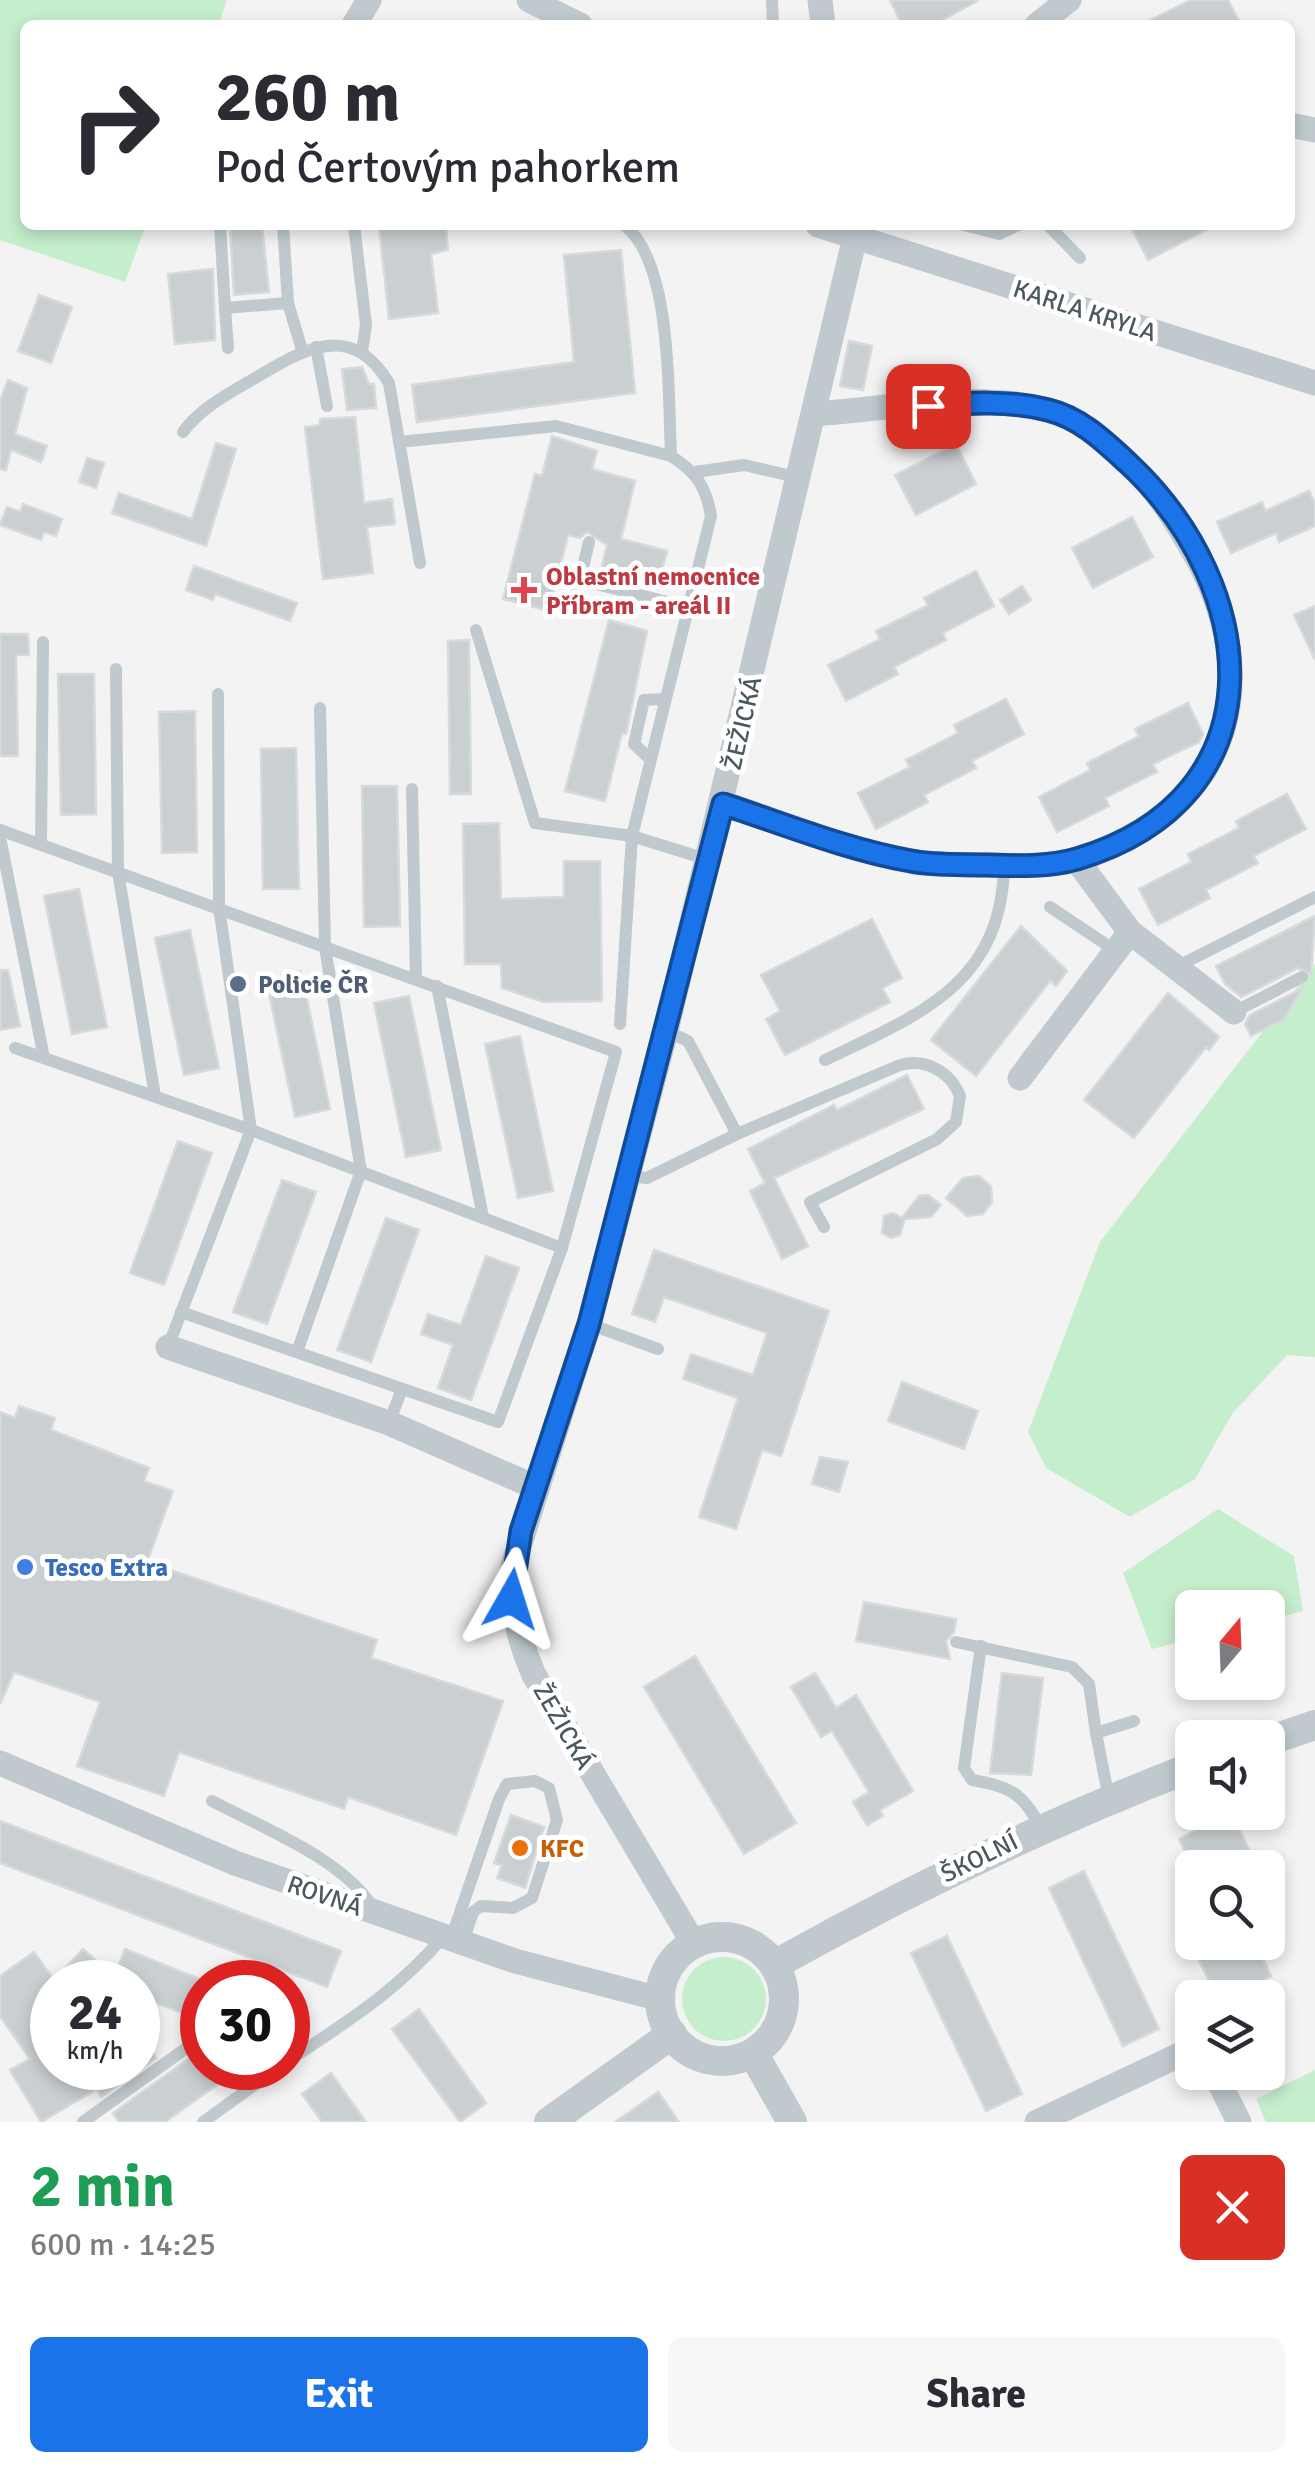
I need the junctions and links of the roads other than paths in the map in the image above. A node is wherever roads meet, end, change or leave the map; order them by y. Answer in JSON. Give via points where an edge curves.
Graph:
{"nodes":[{"id":1,"x":529,"y":0,"type":"edge"},
{"id":2,"x":1068,"y":0,"type":"edge"},
{"id":3,"x":570,"y":20,"type":"edge"},
{"id":4,"x":1043,"y":20,"type":"edge"},
{"id":5,"x":220,"y":230,"type":"edge"},
{"id":6,"x":283,"y":230,"type":"edge"},
{"id":7,"x":355,"y":230,"type":"edge"},
{"id":8,"x":628,"y":230,"type":"edge"},
{"id":9,"x":984,"y":230,"type":"edge"},
{"id":10,"x":1008,"y":230,"type":"edge"},
{"id":11,"x":1053,"y":230,"type":"edge"},
{"id":12,"x":854,"y":231,"type":"edge"},
{"id":13,"x":1080,"y":258,"type":"dead end"},
{"id":14,"x":288,"y":303,"type":"junction"},
{"id":15,"x":225,"y":308,"type":"junction"},
{"id":16,"x":228,"y":348,"type":"dead end"},
{"id":17,"x":309,"y":348,"type":"junction"},
{"id":18,"x":362,"y":352,"type":"junction"},
{"id":19,"x":1315,"y":383,"type":"edge"},
{"id":20,"x":326,"y":406,"type":"dead end"},
{"id":21,"x":814,"y":414,"type":"junction"},
{"id":22,"x":183,"y":432,"type":"dead end"},
{"id":23,"x":399,"y":442,"type":"junction"},
{"id":24,"x":671,"y":456,"type":"junction"},
{"id":25,"x":696,"y":472,"type":"junction"},
{"id":26,"x":800,"y":478,"type":"junction"},
{"id":27,"x":590,"y":542,"type":"dead end"},
{"id":28,"x":420,"y":563,"type":"dead end"},
{"id":29,"x":580,"y":580,"type":"junction"},
{"id":30,"x":572,"y":608,"type":"dead end"},
{"id":31,"x":688,"y":608,"type":"junction"},
{"id":32,"x":476,"y":630,"type":"dead end"},
{"id":33,"x":43,"y":642,"type":"dead end"},
{"id":34,"x":116,"y":669,"type":"dead end"},
{"id":35,"x":218,"y":694,"type":"dead end"},
{"id":36,"x":320,"y":708,"type":"dead end"},
{"id":37,"x":412,"y":789,"type":"dead end"},
{"id":38,"x":723,"y":804,"type":"junction"},
{"id":39,"x":0,"y":830,"type":"edge"},
{"id":40,"x":632,"y":836,"type":"junction"},
{"id":41,"x":0,"y":838,"type":"edge"},
{"id":42,"x":41,"y":844,"type":"junction"},
{"id":43,"x":1076,"y":859,"type":"junction"},
{"id":44,"x":709,"y":860,"type":"junction"},
{"id":45,"x":1004,"y":865,"type":"junction"},
{"id":46,"x":118,"y":872,"type":"junction"},
{"id":47,"x":1315,"y":897,"type":"edge"},
{"id":48,"x":1050,"y":906,"type":"dead end"},
{"id":49,"x":220,"y":907,"type":"junction"},
{"id":50,"x":1123,"y":941,"type":"junction"},
{"id":51,"x":325,"y":947,"type":"junction"},
{"id":52,"x":1176,"y":967,"type":"junction"},
{"id":53,"x":1302,"y":977,"type":"dead end"},
{"id":54,"x":416,"y":979,"type":"junction"},
{"id":55,"x":437,"y":986,"type":"junction"},
{"id":56,"x":1234,"y":1012,"type":"joint"},
{"id":57,"x":620,"y":1024,"type":"dead end"},
{"id":58,"x":666,"y":1032,"type":"junction"},
{"id":59,"x":15,"y":1048,"type":"dead end"},
{"id":60,"x":44,"y":1058,"type":"junction"},
{"id":61,"x":825,"y":1060,"type":"dead end"},
{"id":62,"x":1020,"y":1078,"type":"dead end"},
{"id":63,"x":156,"y":1096,"type":"junction"},
{"id":64,"x":252,"y":1130,"type":"junction"},
{"id":65,"x":736,"y":1134,"type":"junction"},
{"id":66,"x":361,"y":1172,"type":"junction"},
{"id":67,"x":628,"y":1176,"type":"junction"},
{"id":68,"x":483,"y":1217,"type":"junction"},
{"id":69,"x":824,"y":1227,"type":"dead end"},
{"id":70,"x":562,"y":1248,"type":"junction"},
{"id":71,"x":181,"y":1312,"type":"junction"},
{"id":72,"x":589,"y":1324,"type":"junction"},
{"id":73,"x":168,"y":1346,"type":"joint"},
{"id":74,"x":658,"y":1349,"type":"dead end"},
{"id":75,"x":298,"y":1352,"type":"junction"},
{"id":76,"x":402,"y":1389,"type":"junction"},
{"id":77,"x":389,"y":1423,"type":"junction"},
{"id":78,"x":535,"y":1486,"type":"junction"},
{"id":79,"x":956,"y":1642,"type":"dead end"},
{"id":80,"x":981,"y":1646,"type":"junction"},
{"id":81,"x":1134,"y":1721,"type":"dead end"},
{"id":82,"x":1315,"y":1725,"type":"edge"},
{"id":83,"x":1096,"y":1733,"type":"junction"},
{"id":84,"x":1285,"y":1735,"type":"edge"},
{"id":85,"x":0,"y":1763,"type":"edge"},
{"id":86,"x":1175,"y":1774,"type":"edge"},
{"id":87,"x":1109,"y":1799,"type":"junction"},
{"id":88,"x":212,"y":1800,"type":"dead end"},
{"id":89,"x":1041,"y":1828,"type":"junction"},
{"id":90,"x":375,"y":1912,"type":"junction"},
{"id":91,"x":453,"y":1939,"type":"junction"},
{"id":92,"x":694,"y":1944,"type":"junction"},
{"id":93,"x":774,"y":1965,"type":"junction"},
{"id":94,"x":660,"y":1999,"type":"junction"},
{"id":95,"x":672,"y":2034,"type":"junction"},
{"id":96,"x":310,"y":2047,"type":"edge"},
{"id":97,"x":180,"y":2052,"type":"edge"},
{"id":98,"x":754,"y":2052,"type":"junction"},
{"id":99,"x":1175,"y":2057,"type":"edge"},
{"id":100,"x":245,"y":2090,"type":"edge"},
{"id":101,"x":1223,"y":2090,"type":"edge"},
{"id":102,"x":83,"y":2122,"type":"edge"},
{"id":103,"x":202,"y":2122,"type":"edge"},
{"id":104,"x":549,"y":2122,"type":"edge"},
{"id":105,"x":792,"y":2122,"type":"edge"},
{"id":106,"x":1036,"y":2122,"type":"edge"},
{"id":107,"x":1239,"y":2122,"type":"edge"}],
"edges":[{"from":1,"to":3,"type":"street"},
{"from":2,"to":4,"type":"street"},
{"from":5,"to":15,"type":"lane"},
{"from":6,"to":14,"type":"lane"},
{"from":7,"to":18,"type":"lane","via":[[366,326]]},
{"from":8,"to":24,"type":"lane","via":[[651,262],[666,352]]},
{"from":9,"to":10,"type":"lane"},
{"from":11,"to":13,"type":"lane"},
{"from":12,"to":19,"type":"street","name":"KARLA KRYLA"},
{"from":12,"to":21,"type":"street","name":"ŽEŽICKÁ"},
{"from":14,"to":15,"type":"lane"},
{"from":14,"to":17,"type":"lane"},
{"from":15,"to":16,"type":"lane"},
{"from":17,"to":18,"type":"lane"},
{"from":17,"to":20,"type":"lane"},
{"from":17,"to":22,"type":"lane","via":[[222,398]]},
{"from":18,"to":23,"type":"lane","via":[[388,384]]},
{"from":21,"to":26,"type":"street","name":"ŽEŽICKÁ"},
{"from":21,"to":43,"type":"street","via":[[966,404],[1049,410],[1096,434],[1144,479],[1198,557],[1223,617],[1233,679],[1217,749],[1181,802],[1120,842]]},
{"from":23,"to":24,"type":"lane","via":[[556,426]]},
{"from":23,"to":28,"type":"lane"},
{"from":24,"to":25,"type":"lane"},
{"from":25,"to":26,"type":"lane","via":[[744,465]]},
{"from":25,"to":31,"type":"lane","via":[[711,516]]},
{"from":26,"to":38,"type":"street","name":"ŽEŽICKÁ"},
{"from":27,"to":29,"type":"lane"},
{"from":29,"to":30,"type":"lane"},
{"from":29,"to":31,"type":"lane"},
{"from":31,"to":40,"type":"lane"},
{"from":32,"to":40,"type":"lane","via":[[535,823]]},
{"from":33,"to":42,"type":"lane"},
{"from":34,"to":46,"type":"lane"},
{"from":35,"to":49,"type":"lane"},
{"from":36,"to":51,"type":"lane"},
{"from":37,"to":54,"type":"lane"},
{"from":38,"to":44,"type":"street","name":"ŽEŽICKÁ"},
{"from":38,"to":45,"type":"street","via":[[913,862]]},
{"from":39,"to":42,"type":"lane"},
{"from":40,"to":44,"type":"lane"},
{"from":40,"to":57,"type":"lane"},
{"from":41,"to":60,"type":"lane"},
{"from":42,"to":46,"type":"lane"},
{"from":43,"to":45,"type":"street"},
{"from":43,"to":50,"type":"street"},
{"from":44,"to":58,"type":"street","name":"ŽEŽICKÁ"},
{"from":45,"to":61,"type":"lane","via":[[993,928],[950,994]]},
{"from":46,"to":49,"type":"lane"},
{"from":46,"to":63,"type":"lane"},
{"from":47,"to":52,"type":"lane"},
{"from":48,"to":50,"type":"lane"},
{"from":49,"to":51,"type":"lane"},
{"from":49,"to":64,"type":"lane"},
{"from":50,"to":52,"type":"street"},
{"from":50,"to":62,"type":"street"},
{"from":51,"to":54,"type":"lane"},
{"from":51,"to":66,"type":"lane"},
{"from":52,"to":56,"type":"street"},
{"from":53,"to":56,"type":"lane"},
{"from":54,"to":55,"type":"lane"},
{"from":55,"to":68,"type":"lane"},
{"from":55,"to":70,"type":"lane","via":[[616,1052]]},
{"from":58,"to":65,"type":"lane","via":[[688,1040]]},
{"from":58,"to":67,"type":"street","name":"ŽEŽICKÁ"},
{"from":59,"to":60,"type":"lane"},
{"from":60,"to":63,"type":"lane"},
{"from":63,"to":64,"type":"lane"},
{"from":64,"to":66,"type":"lane"},
{"from":64,"to":71,"type":"lane"},
{"from":65,"to":67,"type":"lane","via":[[648,1178]]},
{"from":65,"to":69,"type":"lane","via":[[910,1062],[935,1068],[955,1084],[960,1109],[948,1131],[810,1202]]},
{"from":66,"to":68,"type":"lane"},
{"from":66,"to":75,"type":"lane"},
{"from":67,"to":72,"type":"street","name":"ŽEŽICKÁ"},
{"from":68,"to":70,"type":"lane"},
{"from":70,"to":76,"type":"lane","via":[[498,1422]]},
{"from":71,"to":73,"type":"lane"},
{"from":71,"to":75,"type":"lane"},
{"from":72,"to":74,"type":"lane"},
{"from":72,"to":78,"type":"street","name":"ŽEŽICKÁ"},
{"from":73,"to":77,"type":"street"},
{"from":75,"to":76,"type":"lane"},
{"from":76,"to":77,"type":"lane"},
{"from":77,"to":78,"type":"street"},
{"from":78,"to":92,"type":"street","name":"ŽEŽICKÁ","via":[[512,1566],[518,1639]]},
{"from":79,"to":80,"type":"lane"},
{"from":80,"to":83,"type":"lane","via":[[1060,1662],[1082,1674]]},
{"from":80,"to":89,"type":"lane","via":[[964,1768],[972,1780],[1009,1786],[1028,1802]]},
{"from":81,"to":83,"type":"lane"},
{"from":82,"to":84,"type":"street"},
{"from":83,"to":87,"type":"lane"},
{"from":85,"to":90,"type":"street","name":"ROVNÁ","via":[[235,1863]]},
{"from":86,"to":87,"type":"street","name":"ŠKOLNÍ"},
{"from":87,"to":89,"type":"street","name":"ŠKOLNÍ"},
{"from":88,"to":90,"type":"lane","via":[[323,1862],[363,1890]]},
{"from":89,"to":93,"type":"street","name":"ŠKOLNÍ"},
{"from":90,"to":91,"type":"street","name":"ROVNÁ"},
{"from":91,"to":91,"type":"lane","via":[[481,1906],[513,1908],[532,1898],[558,1820],[549,1788],[535,1780],[507,1784]]},
{"from":91,"to":94,"type":"street","name":"ROVNÁ"},
{"from":91,"to":96,"type":"lane","via":[[370,2009]]},
{"from":92,"to":93,"type":"street","via":[[732,1938]]},
{"from":92,"to":94,"type":"street","via":[[672,1962]]},
{"from":93,"to":98,"type":"street","via":[[784,1992],[780,2020]]},
{"from":94,"to":95,"type":"street"},
{"from":95,"to":98,"type":"street","via":[[686,2050],[712,2060]]},
{"from":95,"to":104,"type":"street"},
{"from":97,"to":102,"type":"lane"},
{"from":98,"to":105,"type":"street"},
{"from":99,"to":106,"type":"street"},
{"from":100,"to":103,"type":"lane"},
{"from":101,"to":107,"type":"street"}]}
